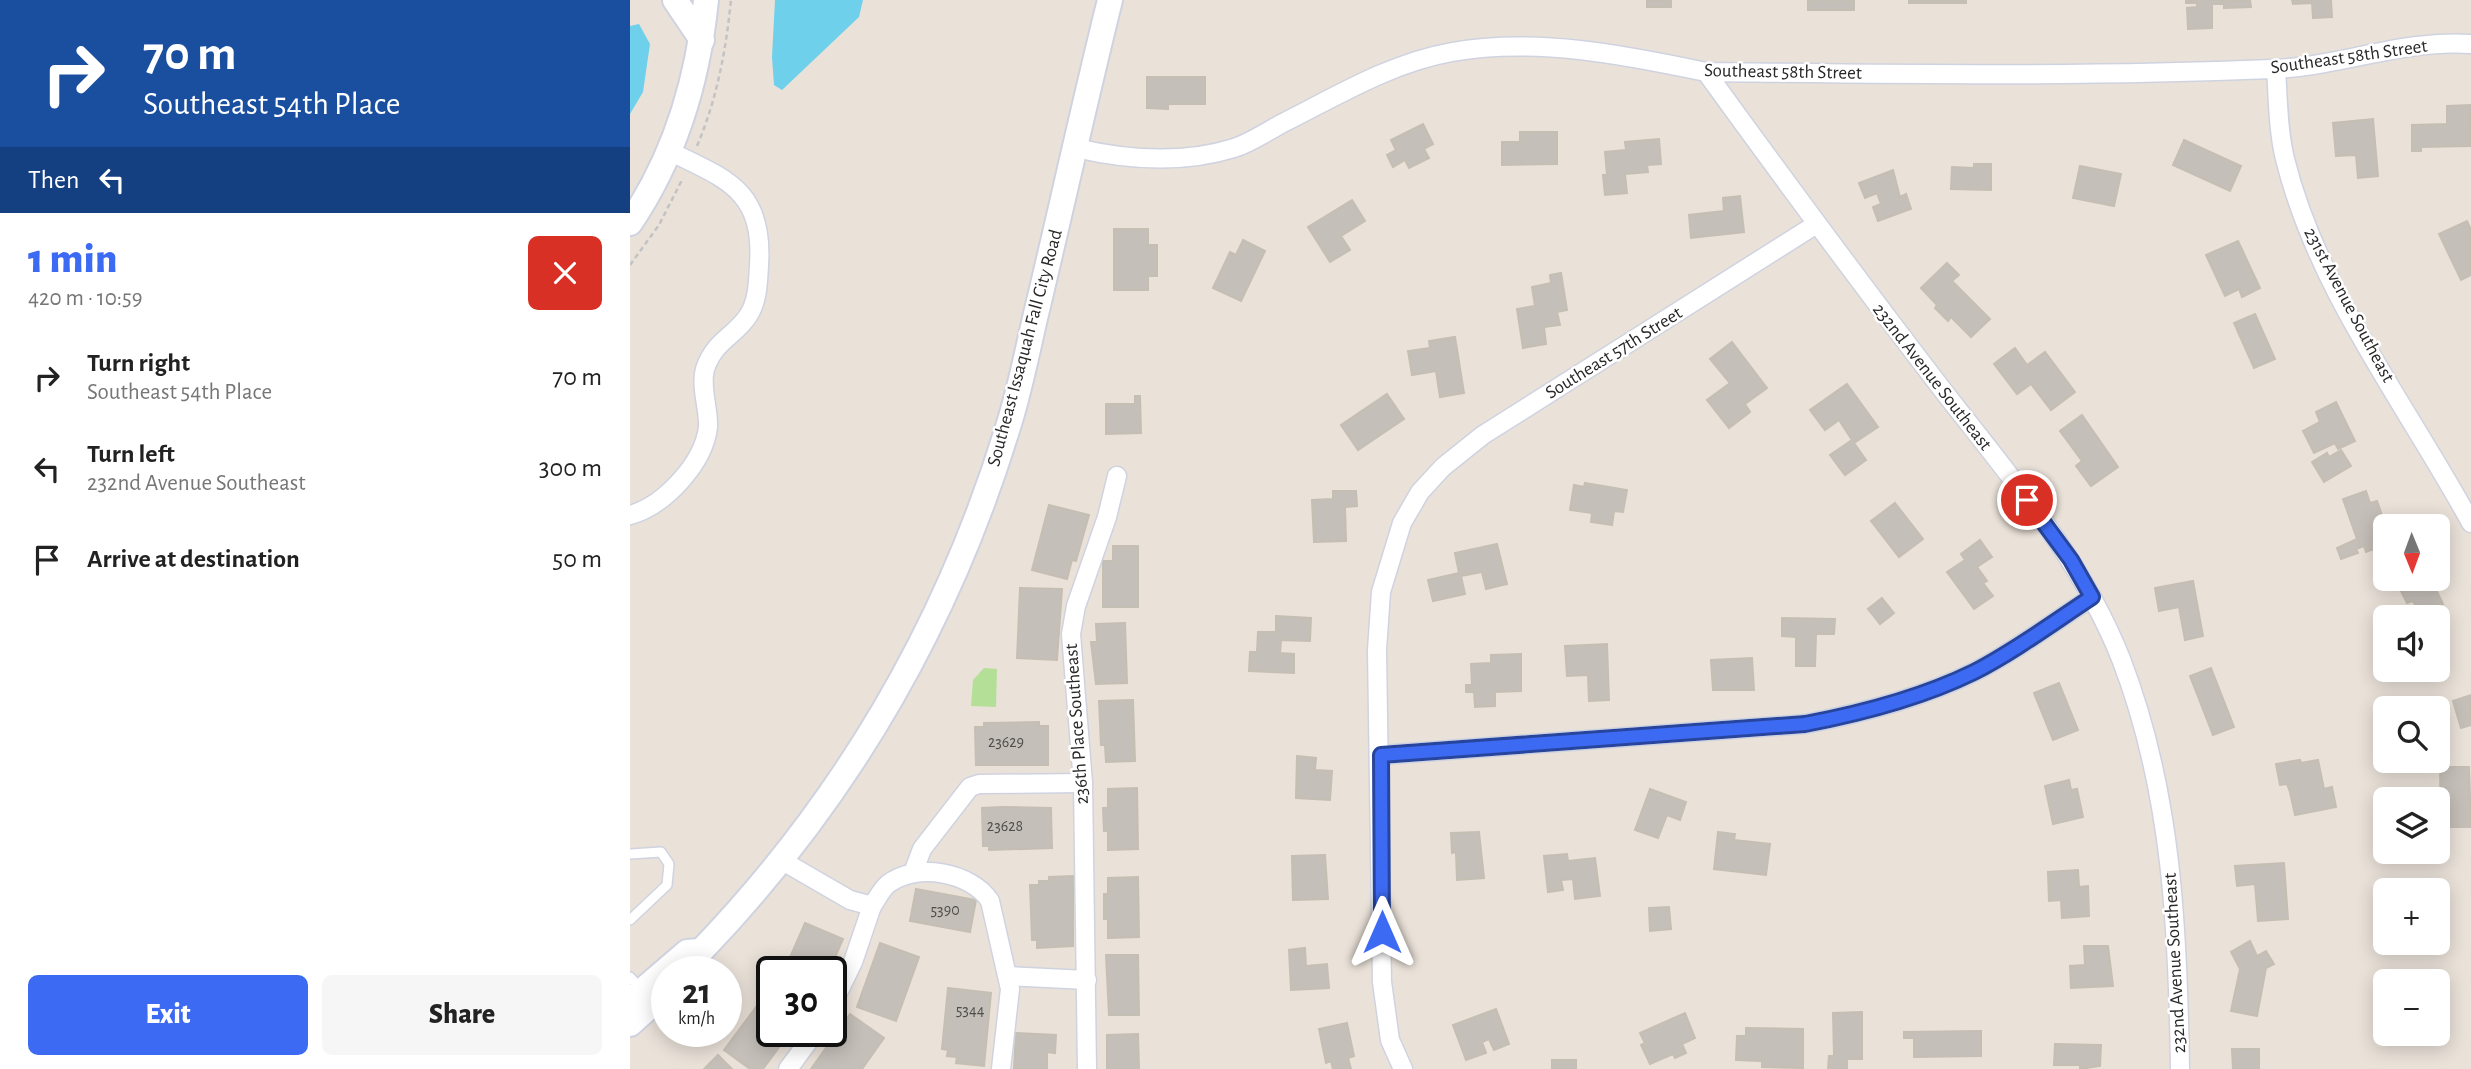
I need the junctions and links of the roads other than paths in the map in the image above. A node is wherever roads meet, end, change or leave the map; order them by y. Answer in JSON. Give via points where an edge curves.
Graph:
{"nodes":[{"id":1,"x":675,"y":0,"type":"edge"},
{"id":2,"x":706,"y":0,"type":"edge"},
{"id":3,"x":1110,"y":0,"type":"edge"},
{"id":4,"x":702,"y":40,"type":"junction"},
{"id":5,"x":2471,"y":44,"type":"edge"},
{"id":6,"x":2276,"y":69,"type":"junction"},
{"id":7,"x":1706,"y":72,"type":"junction"},
{"id":8,"x":1076,"y":148,"type":"junction"},
{"id":9,"x":669,"y":151,"type":"junction"},
{"id":10,"x":630,"y":223,"type":"edge"},
{"id":11,"x":1815,"y":225,"type":"junction"},
{"id":12,"x":1118,"y":476,"type":"dead end"},
{"id":13,"x":630,"y":515,"type":"edge"},
{"id":14,"x":2471,"y":523,"type":"edge"},
{"id":15,"x":2092,"y":597,"type":"junction"},
{"id":16,"x":1381,"y":755,"type":"junction"},
{"id":17,"x":1083,"y":783,"type":"junction"},
{"id":18,"x":630,"y":854,"type":"edge"},
{"id":19,"x":781,"y":860,"type":"junction"},
{"id":20,"x":913,"y":873,"type":"junction"},
{"id":21,"x":872,"y":906,"type":"junction"},
{"id":22,"x":630,"y":920,"type":"edge"},
{"id":23,"x":698,"y":956,"type":"edge"},
{"id":24,"x":847,"y":974,"type":"edge"},
{"id":25,"x":1008,"y":976,"type":"junction"},
{"id":26,"x":651,"y":977,"type":"edge"},
{"id":27,"x":1087,"y":980,"type":"junction"},
{"id":28,"x":634,"y":989,"type":"edge"},
{"id":29,"x":651,"y":1005,"type":"edge"},
{"id":30,"x":630,"y":1024,"type":"edge"},
{"id":31,"x":804,"y":1047,"type":"edge"},
{"id":32,"x":788,"y":1069,"type":"edge"},
{"id":33,"x":1000,"y":1069,"type":"edge"},
{"id":34,"x":1087,"y":1069,"type":"edge"},
{"id":35,"x":1403,"y":1069,"type":"edge"},
{"id":36,"x":2180,"y":1069,"type":"edge"}],
"edges":[{"from":1,"to":4,"type":"main road"},
{"from":2,"to":4,"type":"main road"},
{"from":3,"to":8,"type":"main road","name":"Southeast Issaquah Fall City Road"},
{"from":4,"to":9,"type":"main road","via":[[686,111]]},
{"from":5,"to":6,"type":"street","name":"Southeast 58th Street","via":[[2389,49]]},
{"from":6,"to":7,"type":"street","name":"Southeast 58th Street","via":[[2060,75]]},
{"from":6,"to":14,"type":"street","name":"231st Avenue Southeast","via":[[2285,157],[2316,251]]},
{"from":7,"to":8,"type":"street","name":"Southeast 58th Street","via":[[1561,49],[1484,48],[1407,64],[1372,78],[1236,148],[1159,159],[1112,157]]},
{"from":7,"to":11,"type":"street","name":"232nd Avenue Southeast"},
{"from":8,"to":19,"type":"main road","name":"Southeast Issaquah Fall City Road","via":[[1009,426],[971,533],[941,605],[894,696],[830,798]]},
{"from":9,"to":10,"type":"main road"},
{"from":9,"to":13,"type":"street","via":[[715,173],[750,204],[759,239],[757,295],[748,317],[716,346],[704,372],[708,429],[691,468],[677,486]]},
{"from":11,"to":15,"type":"street","name":"232nd Avenue Southeast","via":[[2043,521]]},
{"from":11,"to":16,"type":"street","name":"Southeast 57th Street","via":[[1483,435],[1420,492],[1402,523],[1381,592],[1377,650]]},
{"from":12,"to":17,"type":"street","name":"236th Place Southeast","via":[[1072,619]]},
{"from":15,"to":16,"type":"street","via":[[1976,671],[1859,714],[1805,724]]},
{"from":15,"to":36,"type":"street","name":"232nd Avenue Southeast","via":[[2132,691],[2158,782],[2177,935]]},
{"from":16,"to":35,"type":"street","name":"Southeast 57th Street","via":[[1382,982],[1390,1040]]},
{"from":17,"to":20,"type":"street","via":[[970,787],[922,849]]},
{"from":17,"to":27,"type":"street","name":"236th Place Southeast"},
{"from":18,"to":22,"type":"lane","via":[[661,852],[669,864],[667,885]]},
{"from":19,"to":21,"type":"street","via":[[850,901]]},
{"from":19,"to":23,"type":"main road","name":"Southeast Issaquah Fall City Road"},
{"from":20,"to":21,"type":"street","via":[[884,887]]},
{"from":20,"to":25,"type":"street","via":[[966,880],[984,891]]},
{"from":21,"to":24,"type":"street"},
{"from":25,"to":27,"type":"street"},
{"from":25,"to":33,"type":"street","via":[[1009,1007]]},
{"from":26,"to":28,"type":"main road","name":"Southeast Issaquah Fall City Road"},
{"from":27,"to":34,"type":"street","name":"236th Place Southeast"},
{"from":29,"to":30,"type":"main road"},
{"from":31,"to":32,"type":"street"}]}
